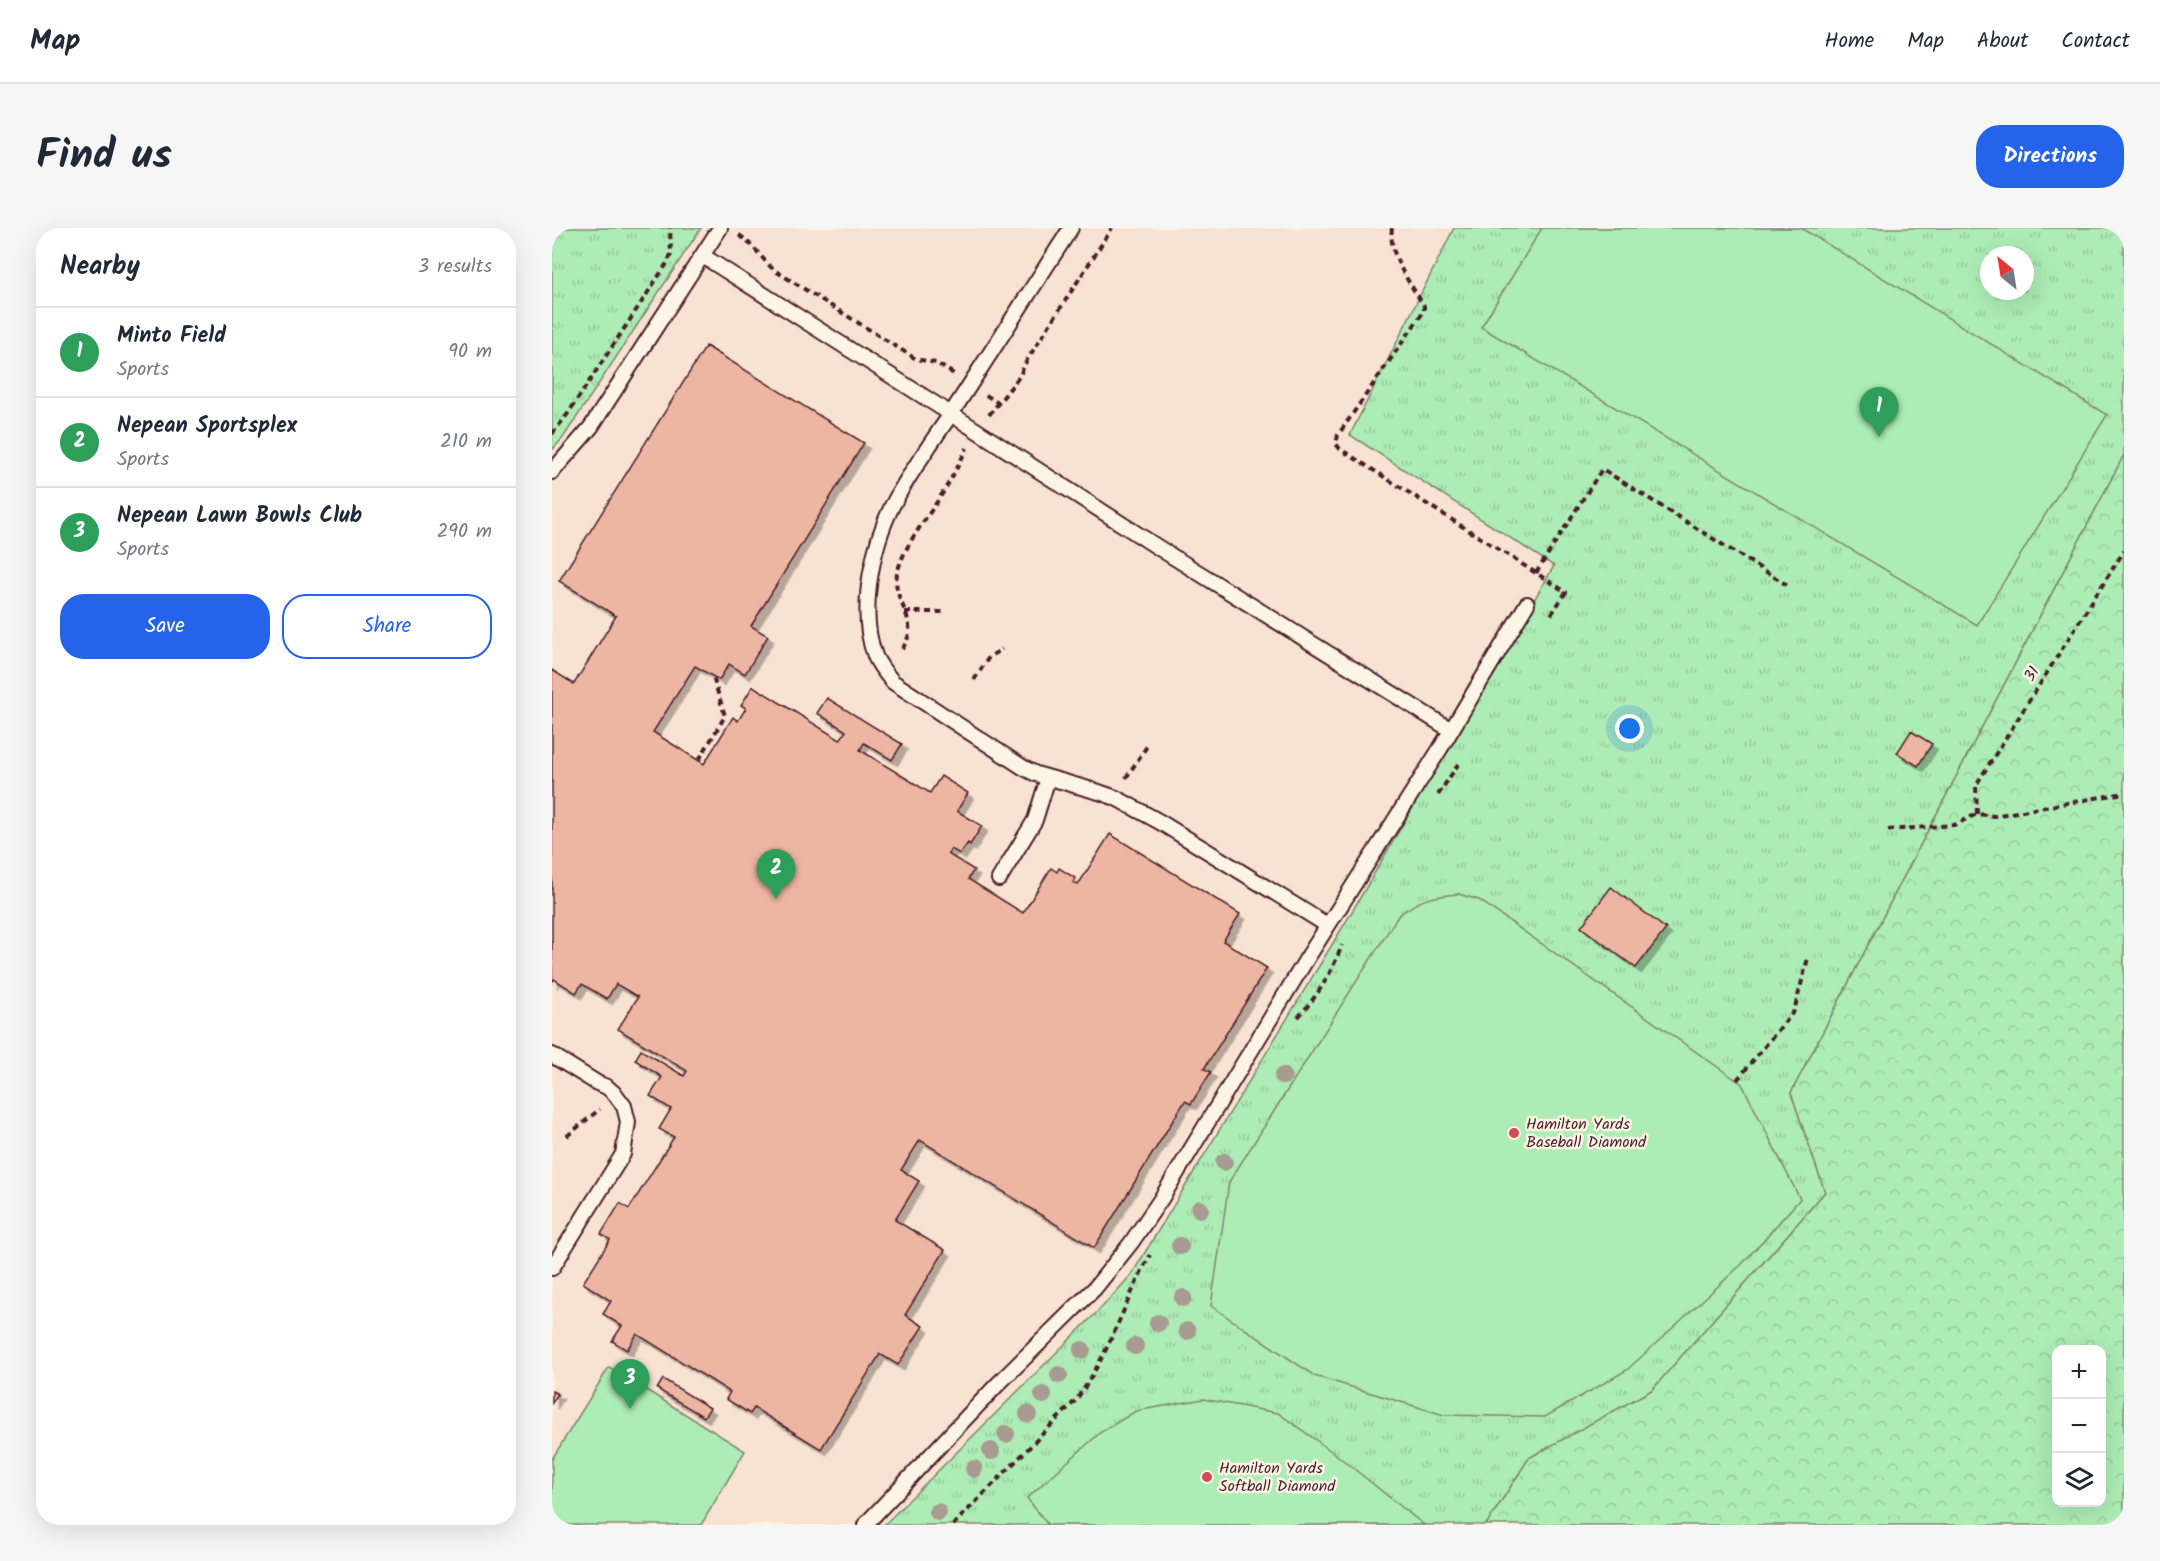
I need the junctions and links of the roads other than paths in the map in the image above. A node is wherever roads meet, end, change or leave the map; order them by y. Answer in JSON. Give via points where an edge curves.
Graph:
{"nodes":[{"id":1,"x":720,"y":228,"type":"edge"},
{"id":2,"x":1071,"y":228,"type":"edge"},
{"id":3,"x":703,"y":256,"type":"junction"},
{"id":4,"x":951,"y":414,"type":"junction"},
{"id":5,"x":552,"y":472,"type":"edge"},
{"id":6,"x":1527,"y":604,"type":"dead end"},
{"id":7,"x":1451,"y":730,"type":"junction"},
{"id":8,"x":1048,"y":778,"type":"junction"},
{"id":9,"x":999,"y":879,"type":"dead end"},
{"id":10,"x":1328,"y":925,"type":"junction"},
{"id":11,"x":552,"y":1055,"type":"edge"},
{"id":12,"x":552,"y":1268,"type":"edge"},
{"id":13,"x":865,"y":1525,"type":"edge"}],
"edges":[{"from":1,"to":3,"type":"lane"},
{"from":2,"to":4,"type":"lane"},
{"from":3,"to":4,"type":"lane"},
{"from":3,"to":5,"type":"lane","via":[[591,427]]},
{"from":4,"to":7,"type":"lane"},
{"from":4,"to":8,"type":"lane","via":[[897,496],[882,529],[868,590],[874,655],[881,668],[905,691],[1024,768]]},
{"from":6,"to":7,"type":"lane"},
{"from":7,"to":10,"type":"lane"},
{"from":8,"to":9,"type":"lane","via":[[1035,820]]},
{"from":8,"to":10,"type":"lane","via":[[1116,798]]},
{"from":10,"to":13,"type":"lane","via":[[1131,1243],[1095,1288]]},
{"from":11,"to":12,"type":"lane","via":[[615,1094],[624,1106],[628,1122],[622,1154]]}]}
